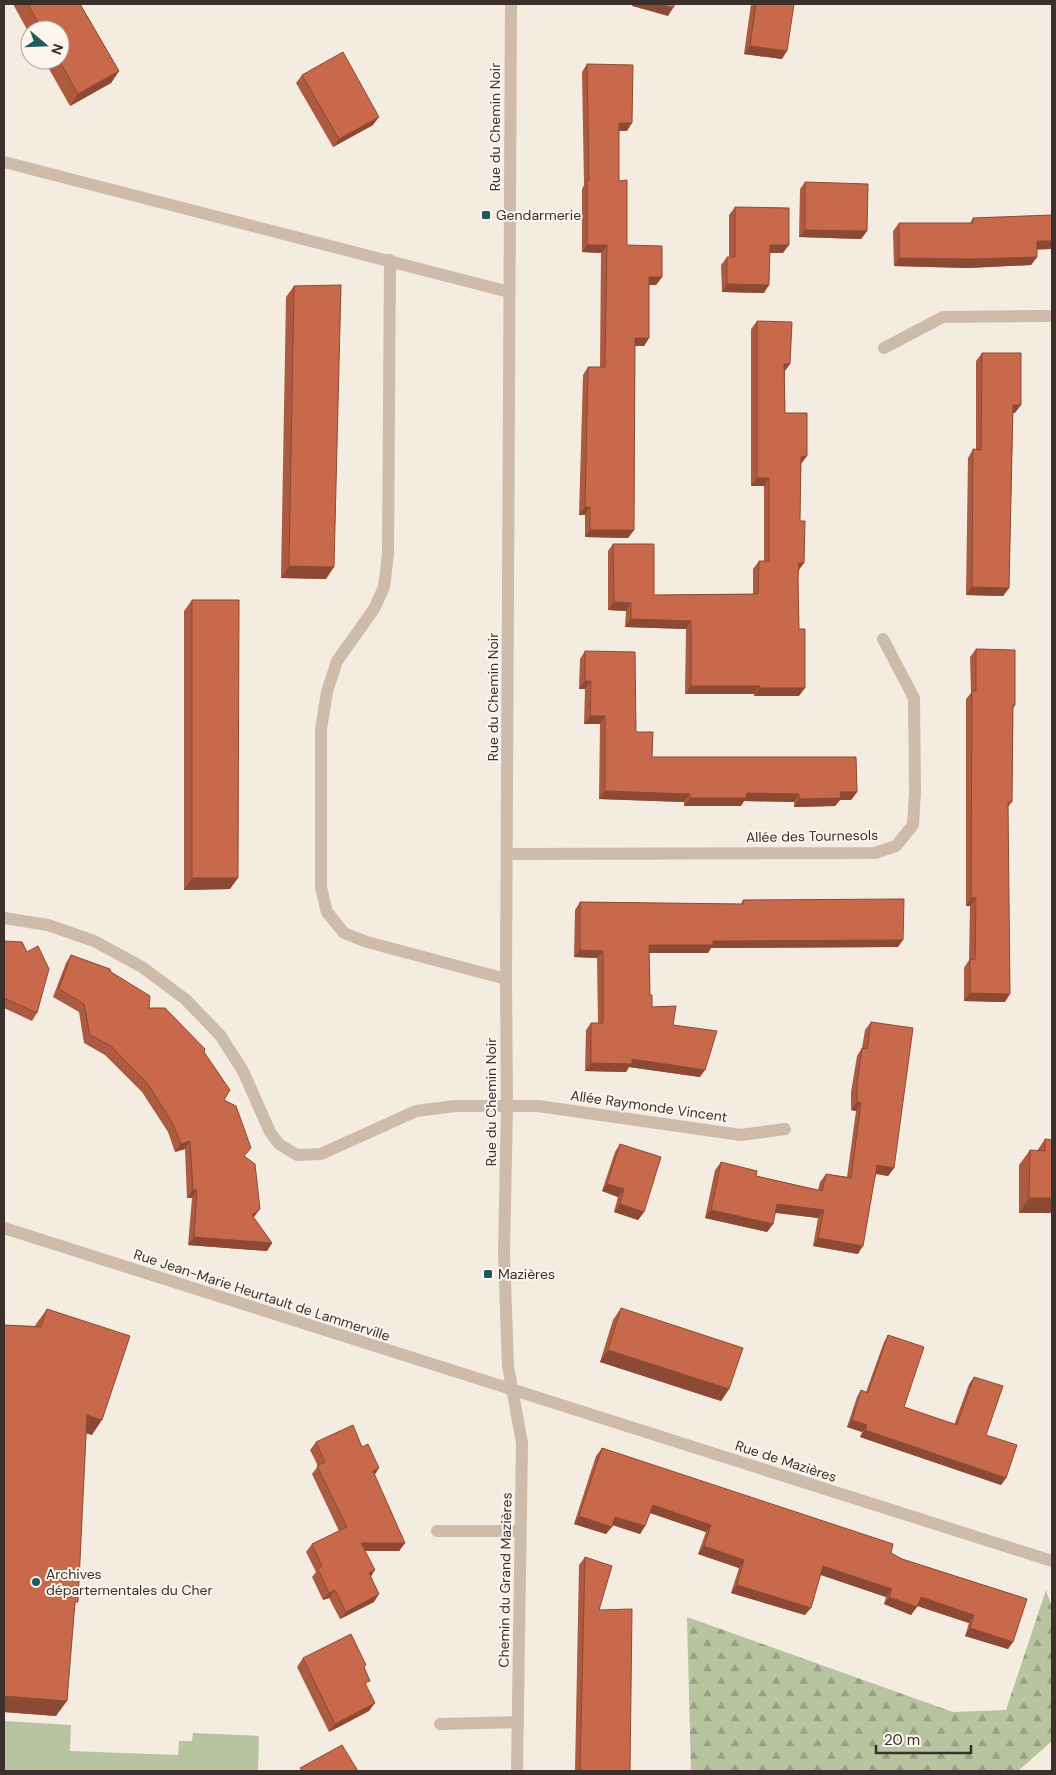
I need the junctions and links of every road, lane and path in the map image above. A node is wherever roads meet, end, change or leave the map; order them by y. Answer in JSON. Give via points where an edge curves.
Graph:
{"nodes":[{"id":1,"x":511,"y":4,"type":"edge"},
{"id":2,"x":4,"y":162,"type":"edge"},
{"id":3,"x":390,"y":260,"type":"junction"},
{"id":4,"x":509,"y":292,"type":"junction"},
{"id":5,"x":1052,"y":316,"type":"edge"},
{"id":6,"x":884,"y":348,"type":"dead end"},
{"id":7,"x":883,"y":639,"type":"dead end"},
{"id":8,"x":508,"y":854,"type":"junction"},
{"id":9,"x":4,"y":918,"type":"edge"},
{"id":10,"x":506,"y":979,"type":"junction"},
{"id":11,"x":508,"y":1106,"type":"junction"},
{"id":12,"x":785,"y":1128,"type":"dead end"},
{"id":13,"x":4,"y":1228,"type":"edge"},
{"id":14,"x":511,"y":1390,"type":"junction"},
{"id":15,"x":437,"y":1531,"type":"dead end"},
{"id":16,"x":520,"y":1531,"type":"junction"},
{"id":17,"x":1052,"y":1561,"type":"edge"},
{"id":18,"x":517,"y":1722,"type":"junction"},
{"id":19,"x":440,"y":1724,"type":"dead end"},
{"id":20,"x":517,"y":1771,"type":"edge"}],
"edges":[{"from":1,"to":4,"type":"street","name":"Rue du Chemin Noir"},
{"from":2,"to":3,"type":"street"},
{"from":3,"to":4,"type":"street"},
{"from":3,"to":10,"type":"street","via":[[388,554],[384,587],[374,609],[337,662],[327,692],[321,729],[321,888],[328,912],[344,933],[366,942]]},
{"from":4,"to":8,"type":"street","name":"Rue du Chemin Noir"},
{"from":5,"to":6,"type":"street","via":[[943,317]]},
{"from":7,"to":8,"type":"street","name":"Allée des Tournesols","via":[[914,698],[913,825],[896,846],[874,853]]},
{"from":8,"to":10,"type":"street","name":"Rue du Chemin Noir"},
{"from":9,"to":11,"type":"street","name":"Allée Raymonde Vincent","via":[[48,925],[94,941],[142,967],[185,998],[220,1035],[239,1064],[270,1132],[279,1144],[297,1154],[322,1154],[416,1111],[455,1106]]},
{"from":10,"to":11,"type":"street","name":"Rue du Chemin Noir"},
{"from":11,"to":12,"type":"street","name":"Allée Raymonde Vincent","via":[[538,1106],[741,1135]]},
{"from":11,"to":14,"type":"street","name":"Rue du Chemin Noir","via":[[504,1253]]},
{"from":13,"to":14,"type":"street","name":"Rue Jean-Marie Heurtault de Lammerville"},
{"from":14,"to":16,"type":"street","name":"Chemin du Grand Mazières","via":[[522,1443]]},
{"from":14,"to":17,"type":"street","name":"Rue de Mazières"},
{"from":15,"to":16,"type":"street"},
{"from":16,"to":18,"type":"street","name":"Chemin du Grand Mazières"},
{"from":18,"to":19,"type":"street"},
{"from":18,"to":20,"type":"street","name":"Chemin du Grand Mazières"}]}
